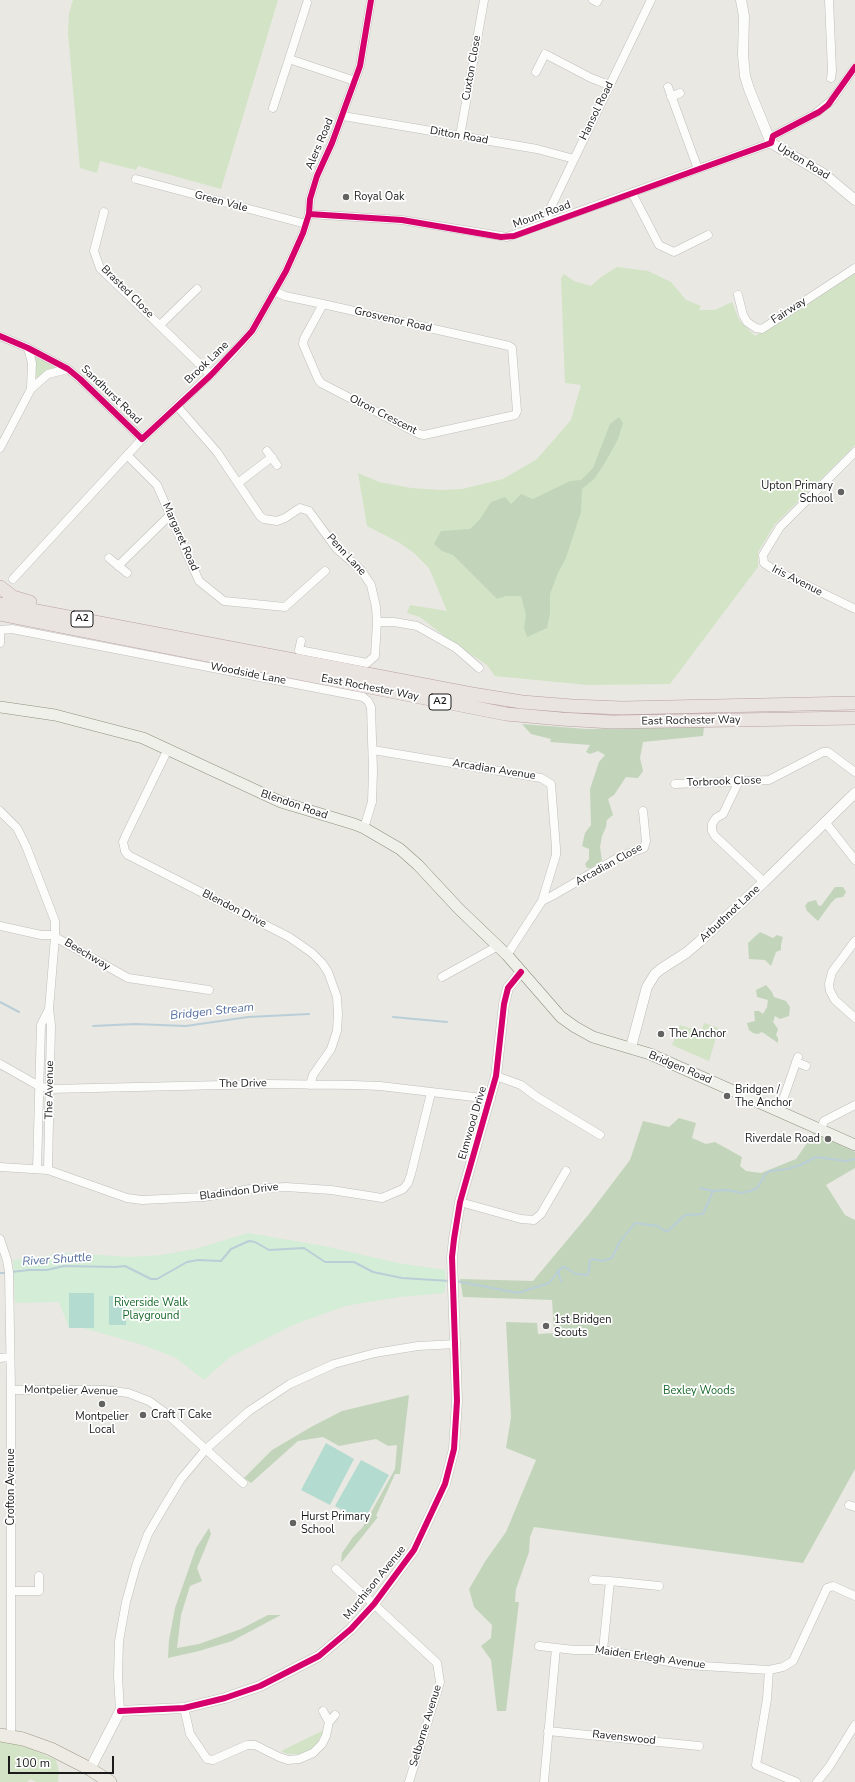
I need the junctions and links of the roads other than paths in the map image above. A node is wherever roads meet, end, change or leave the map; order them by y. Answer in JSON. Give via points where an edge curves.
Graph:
{"nodes":[{"id":1,"x":371,"y":0,"type":"edge"},
{"id":2,"x":484,"y":0,"type":"edge"},
{"id":3,"x":593,"y":0,"type":"edge"},
{"id":4,"x":598,"y":0,"type":"edge"},
{"id":5,"x":651,"y":0,"type":"edge"},
{"id":6,"x":742,"y":0,"type":"edge"},
{"id":7,"x":829,"y":0,"type":"edge"},
{"id":8,"x":307,"y":3,"type":"dead end"},
{"id":9,"x":289,"y":59,"type":"junction"},
{"id":10,"x":855,"y":67,"type":"edge"},
{"id":11,"x":536,"y":72,"type":"dead end"},
{"id":12,"x":831,"y":78,"type":"dead end"},
{"id":13,"x":355,"y":81,"type":"junction"},
{"id":14,"x":609,"y":85,"type":"junction"},
{"id":15,"x":834,"y":86,"type":"dead end"},
{"id":16,"x":668,"y":87,"type":"dead end"},
{"id":17,"x":680,"y":94,"type":"dead end"},
{"id":18,"x":835,"y":96,"type":"junction"},
{"id":19,"x":672,"y":97,"type":"junction"},
{"id":20,"x":273,"y":108,"type":"dead end"},
{"id":21,"x":343,"y":116,"type":"junction"},
{"id":22,"x":460,"y":136,"type":"junction"},
{"id":23,"x":771,"y":142,"type":"junction"},
{"id":24,"x":574,"y":159,"type":"junction"},
{"id":25,"x":698,"y":169,"type":"junction"},
{"id":26,"x":136,"y":179,"type":"dead end"},
{"id":27,"x":632,"y":193,"type":"junction"},
{"id":28,"x":855,"y":200,"type":"edge"},
{"id":29,"x":104,"y":212,"type":"dead end"},
{"id":30,"x":310,"y":214,"type":"junction"},
{"id":31,"x":550,"y":222,"type":"junction"},
{"id":32,"x":306,"y":224,"type":"junction"},
{"id":33,"x":708,"y":235,"type":"dead end"},
{"id":34,"x":855,"y":268,"type":"edge"},
{"id":35,"x":197,"y":289,"type":"dead end"},
{"id":36,"x":274,"y":291,"type":"junction"},
{"id":37,"x":738,"y":295,"type":"dead end"},
{"id":38,"x":323,"y":304,"type":"junction"},
{"id":39,"x":160,"y":325,"type":"junction"},
{"id":40,"x":0,"y":336,"type":"edge"},
{"id":41,"x":28,"y":348,"type":"junction"},
{"id":42,"x":512,"y":348,"type":"joint"},
{"id":43,"x":68,"y":369,"type":"junction"},
{"id":44,"x":211,"y":375,"type":"junction"},
{"id":45,"x":31,"y":389,"type":"junction"},
{"id":46,"x":177,"y":406,"type":"junction"},
{"id":47,"x":142,"y":439,"type":"junction"},
{"id":48,"x":0,"y":448,"type":"edge"},
{"id":49,"x":855,"y":452,"type":"edge"},
{"id":50,"x":127,"y":455,"type":"junction"},
{"id":51,"x":277,"y":465,"type":"dead end"},
{"id":52,"x":238,"y":483,"type":"junction"},
{"id":53,"x":170,"y":515,"type":"junction"},
{"id":54,"x":109,"y":558,"type":"dead end"},
{"id":55,"x":118,"y":566,"type":"junction"},
{"id":56,"x":325,"y":571,"type":"dead end"},
{"id":57,"x":127,"y":574,"type":"dead end"},
{"id":58,"x":13,"y":579,"type":"dead end"},
{"id":59,"x":0,"y":587,"type":"edge"},
{"id":60,"x":0,"y":604,"type":"edge"},
{"id":61,"x":855,"y":609,"type":"edge"},
{"id":62,"x":0,"y":614,"type":"edge"},
{"id":63,"x":0,"y":618,"type":"edge"},
{"id":64,"x":32,"y":621,"type":"junction"},
{"id":65,"x":377,"y":622,"type":"junction"},
{"id":66,"x":0,"y":630,"type":"edge"},
{"id":67,"x":164,"y":635,"type":"junction"},
{"id":68,"x":301,"y":641,"type":"dead end"},
{"id":69,"x":0,"y":643,"type":"edge"},
{"id":70,"x":479,"y":668,"type":"dead end"},
{"id":71,"x":855,"y":703,"type":"edge"},
{"id":72,"x":0,"y":707,"type":"edge"},
{"id":73,"x":855,"y":718,"type":"edge"},
{"id":74,"x":168,"y":749,"type":"junction"},
{"id":75,"x":373,"y":750,"type":"junction"},
{"id":76,"x":855,"y":772,"type":"edge"},
{"id":77,"x":739,"y":781,"type":"junction"},
{"id":78,"x":675,"y":784,"type":"dead end"},
{"id":79,"x":855,"y":793,"type":"edge"},
{"id":80,"x":0,"y":810,"type":"edge"},
{"id":81,"x":642,"y":811,"type":"dead end"},
{"id":82,"x":826,"y":823,"type":"junction"},
{"id":83,"x":364,"y":828,"type":"junction"},
{"id":84,"x":855,"y":860,"type":"edge"},
{"id":85,"x":764,"y":882,"type":"junction"},
{"id":86,"x":542,"y":901,"type":"junction"},
{"id":87,"x":0,"y":926,"type":"edge"},
{"id":88,"x":55,"y":936,"type":"junction"},
{"id":89,"x":855,"y":941,"type":"edge"},
{"id":90,"x":498,"y":946,"type":"junction"},
{"id":91,"x":507,"y":955,"type":"junction"},
{"id":92,"x":521,"y":972,"type":"junction"},
{"id":93,"x":442,"y":977,"type":"dead end"},
{"id":94,"x":209,"y":990,"type":"dead end"},
{"id":95,"x":49,"y":1009,"type":"junction"},
{"id":96,"x":855,"y":1018,"type":"edge"},
{"id":97,"x":631,"y":1047,"type":"junction"},
{"id":98,"x":0,"y":1064,"type":"edge"},
{"id":99,"x":806,"y":1066,"type":"dead end"},
{"id":100,"x":496,"y":1076,"type":"junction"},
{"id":101,"x":310,"y":1085,"type":"junction"},
{"id":102,"x":39,"y":1086,"type":"junction"},
{"id":103,"x":50,"y":1089,"type":"junction"},
{"id":104,"x":431,"y":1093,"type":"junction"},
{"id":105,"x":491,"y":1099,"type":"junction"},
{"id":106,"x":855,"y":1105,"type":"edge"},
{"id":107,"x":779,"y":1111,"type":"junction"},
{"id":108,"x":821,"y":1130,"type":"junction"},
{"id":109,"x":600,"y":1135,"type":"dead end"},
{"id":110,"x":855,"y":1145,"type":"edge"},
{"id":111,"x":0,"y":1167,"type":"edge"},
{"id":112,"x":37,"y":1168,"type":"junction"},
{"id":113,"x":48,"y":1170,"type":"junction"},
{"id":114,"x":566,"y":1171,"type":"dead end"},
{"id":115,"x":460,"y":1202,"type":"junction"},
{"id":116,"x":0,"y":1239,"type":"edge"},
{"id":117,"x":453,"y":1284,"type":"joint"},
{"id":118,"x":456,"y":1344,"type":"junction"},
{"id":119,"x":0,"y":1358,"type":"edge"},
{"id":120,"x":10,"y":1358,"type":"junction"},
{"id":121,"x":10,"y":1390,"type":"junction"},
{"id":122,"x":206,"y":1449,"type":"junction"},
{"id":123,"x":243,"y":1483,"type":"dead end"},
{"id":124,"x":336,"y":1569,"type":"dead end"},
{"id":125,"x":39,"y":1576,"type":"dead end"},
{"id":126,"x":593,"y":1580,"type":"dead end"},
{"id":127,"x":610,"y":1582,"type":"junction"},
{"id":128,"x":659,"y":1586,"type":"dead end"},
{"id":129,"x":11,"y":1591,"type":"junction"},
{"id":130,"x":855,"y":1596,"type":"edge"},
{"id":131,"x":374,"y":1604,"type":"junction"},
{"id":132,"x":539,"y":1646,"type":"dead end"},
{"id":133,"x":556,"y":1648,"type":"junction"},
{"id":134,"x":603,"y":1650,"type":"junction"},
{"id":135,"x":769,"y":1670,"type":"junction"},
{"id":136,"x":184,"y":1708,"type":"junction"},
{"id":137,"x":120,"y":1711,"type":"junction"},
{"id":138,"x":323,"y":1711,"type":"dead end"},
{"id":139,"x":335,"y":1715,"type":"dead end"},
{"id":140,"x":329,"y":1722,"type":"junction"},
{"id":141,"x":855,"y":1725,"type":"edge"},
{"id":142,"x":548,"y":1731,"type":"junction"},
{"id":143,"x":6,"y":1736,"type":"edge"},
{"id":144,"x":699,"y":1746,"type":"dead end"},
{"id":145,"x":90,"y":1769,"type":"junction"},
{"id":146,"x":110,"y":1782,"type":"edge"},
{"id":147,"x":409,"y":1782,"type":"edge"},
{"id":148,"x":544,"y":1782,"type":"edge"},
{"id":149,"x":796,"y":1782,"type":"edge"},
{"id":150,"x":817,"y":1782,"type":"edge"}],
"edges":[{"from":1,"to":13,"type":"street","name":"Alers Road","via":[[362,57]]},
{"from":2,"to":22,"type":"street","name":"Cuxton Close"},
{"from":3,"to":4,"type":"street"},
{"from":5,"to":14,"type":"street","name":"Hansol Road"},
{"from":6,"to":23,"type":"street","name":"Upton Road","via":[[745,76]]},
{"from":7,"to":12,"type":"street"},
{"from":8,"to":9,"type":"street"},
{"from":9,"to":13,"type":"street"},
{"from":9,"to":20,"type":"street"},
{"from":10,"to":18,"type":"street"},
{"from":11,"to":14,"type":"street","via":[[545,54]]},
{"from":13,"to":21,"type":"street","name":"Alers Road"},
{"from":14,"to":24,"type":"street","name":"Hansol Road"},
{"from":15,"to":18,"type":"street"},
{"from":16,"to":19,"type":"street"},
{"from":17,"to":19,"type":"street"},
{"from":18,"to":23,"type":"street","via":[[828,105],[773,136]]},
{"from":19,"to":25,"type":"street"},
{"from":21,"to":22,"type":"street","name":"Ditton Road"},
{"from":21,"to":30,"type":"street","name":"Alers Road","via":[[317,176],[310,199]]},
{"from":22,"to":24,"type":"street","name":"Ditton Road","via":[[537,149]]},
{"from":23,"to":25,"type":"street","name":"Mount Road"},
{"from":23,"to":28,"type":"street","name":"Upton Road","via":[[824,174]]},
{"from":24,"to":31,"type":"street","name":"Hansol Road","via":[[549,211]]},
{"from":25,"to":27,"type":"street","name":"Mount Road"},
{"from":26,"to":32,"type":"street","name":"Green Vale"},
{"from":27,"to":31,"type":"street","name":"Mount Road"},
{"from":27,"to":33,"type":"street","via":[[659,245],[674,252]]},
{"from":29,"to":39,"type":"street","name":"Brasted Close","via":[[94,251],[100,268]]},
{"from":30,"to":31,"type":"street","name":"Mount Road","via":[[402,220],[507,237]]},
{"from":30,"to":32,"type":"street","name":"Alers Road"},
{"from":32,"to":36,"type":"street","name":"Alers Road","via":[[299,245]]},
{"from":34,"to":37,"type":"street","name":"Fairway","via":[[762,329],[747,322]]},
{"from":35,"to":39,"type":"street","name":"Brasted Close"},
{"from":36,"to":38,"type":"street","name":"Grosvenor Road","via":[[285,296]]},
{"from":36,"to":44,"type":"street","name":"Brook Lane","via":[[252,331]]},
{"from":38,"to":42,"type":"street","name":"Grosvenor Road"},
{"from":38,"to":42,"type":"street","name":"Olron Crescent","via":[[303,344],[318,379],[321,383],[419,434],[515,415],[517,411]]},
{"from":39,"to":44,"type":"street","name":"Brasted Close"},
{"from":40,"to":41,"type":"street","name":"Sandhurst Road"},
{"from":41,"to":43,"type":"street","name":"Sandhurst Road"},
{"from":41,"to":45,"type":"street","via":[[32,363]]},
{"from":43,"to":45,"type":"street","via":[[48,374]]},
{"from":43,"to":47,"type":"street","name":"Sandhurst Road"},
{"from":44,"to":46,"type":"street","name":"Brook Lane"},
{"from":45,"to":48,"type":"street"},
{"from":46,"to":47,"type":"street","name":"Brook Lane"},
{"from":46,"to":52,"type":"street","via":[[217,452]]},
{"from":47,"to":50,"type":"street","name":"Brook Lane"},
{"from":49,"to":61,"type":"street","name":"Iris Avenue","via":[[780,527],[763,555],[764,563],[771,568]]},
{"from":50,"to":53,"type":"street","name":"Margaret Road","via":[[157,485]]},
{"from":50,"to":58,"type":"street","name":"Brook Lane"},
{"from":51,"to":52,"type":"street","via":[[270,454]]},
{"from":52,"to":65,"type":"street","name":"Penn Lane","via":[[256,512],[264,519],[281,520],[300,508],[309,511],[336,548],[361,570],[371,585]]},
{"from":53,"to":55,"type":"street"},
{"from":53,"to":56,"type":"street","name":"Margaret Road","via":[[199,581],[224,601],[285,607]]},
{"from":54,"to":55,"type":"street"},
{"from":55,"to":57,"type":"street"},
{"from":59,"to":67,"type":"highway","via":[[13,597],[38,605],[134,624]]},
{"from":60,"to":67,"type":"highway","number":"A2"},
{"from":62,"to":64,"type":"highway","number":"A2"},
{"from":63,"to":64,"type":"highway"},
{"from":64,"to":73,"type":"highway","name":"East Rochester Way","number":"A2","via":[[513,714],[612,722]]},
{"from":65,"to":68,"type":"street","name":"Penn Lane","via":[[375,656],[367,663],[299,650]]},
{"from":65,"to":70,"type":"street","via":[[416,626],[456,648]]},
{"from":66,"to":69,"type":"street"},
{"from":66,"to":75,"type":"street","name":"Woodside Lane","via":[[17,630],[359,696],[368,701],[371,707]]},
{"from":67,"to":71,"type":"highway","name":"East Rochester Way","number":"A2","via":[[472,694],[529,702],[622,708]]},
{"from":72,"to":74,"type":"main road","name":"Blendon Road","via":[[74,719],[140,737]]},
{"from":74,"to":83,"type":"main road","name":"Blendon Road","via":[[281,802]]},
{"from":74,"to":101,"type":"street","name":"Blendon Drive","via":[[123,842],[125,851],[128,855],[289,937],[322,963],[330,975],[337,997],[337,1025],[331,1049]]},
{"from":75,"to":83,"type":"street","name":"Woodside Lane","via":[[372,802]]},
{"from":75,"to":86,"type":"street","name":"Arcadian Avenue","via":[[547,780],[552,793],[556,855]]},
{"from":76,"to":77,"type":"street","name":"Torbrook Close","via":[[828,752],[823,752],[774,779]]},
{"from":77,"to":78,"type":"street","name":"Torbrook Close"},
{"from":77,"to":85,"type":"street","via":[[723,814],[712,824],[712,831]]},
{"from":79,"to":82,"type":"street","name":"Arbuthnot Lane"},
{"from":80,"to":88,"type":"street","name":"Beechway","via":[[17,828],[26,846],[55,921]]},
{"from":81,"to":86,"type":"street","name":"Arcadian Close","via":[[646,841],[644,848],[621,856]]},
{"from":82,"to":84,"type":"street"},
{"from":82,"to":85,"type":"street","name":"Arbuthnot Lane"},
{"from":83,"to":90,"type":"main road","name":"Blendon Road","via":[[410,857]]},
{"from":85,"to":97,"type":"street","name":"Arbuthnot Lane","via":[[686,953],[655,974],[647,987]]},
{"from":86,"to":91,"type":"street","name":"Arcadian Avenue"},
{"from":87,"to":88,"type":"street"},
{"from":88,"to":94,"type":"street","name":"Beechway","via":[[128,978]]},
{"from":88,"to":95,"type":"street","name":"The Avenue"},
{"from":89,"to":96,"type":"street","via":[[832,972],[829,984],[835,1000]]},
{"from":90,"to":91,"type":"main road","name":"Blendon Road"},
{"from":90,"to":93,"type":"street"},
{"from":91,"to":92,"type":"main road","name":"Blendon Road"},
{"from":92,"to":97,"type":"main road","name":"Bridgen Road","via":[[561,1017],[575,1027],[604,1041]]},
{"from":92,"to":100,"type":"street","name":"Elmwood Drive","via":[[508,988],[504,1004]]},
{"from":95,"to":102,"type":"street","name":"The Avenue","via":[[41,1025]]},
{"from":95,"to":103,"type":"street","name":"The Avenue"},
{"from":97,"to":107,"type":"main road","name":"Bridgen Road"},
{"from":98,"to":102,"type":"street","name":"The Drive"},
{"from":99,"to":107,"type":"street","via":[[797,1060]]},
{"from":100,"to":105,"type":"street","name":"Elmwood Drive"},
{"from":100,"to":109,"type":"street","via":[[521,1085]]},
{"from":101,"to":103,"type":"street","name":"The Drive"},
{"from":101,"to":104,"type":"street","name":"The Drive","via":[[372,1086]]},
{"from":102,"to":103,"type":"street","name":"The Drive"},
{"from":102,"to":112,"type":"street","name":"The Avenue"},
{"from":103,"to":113,"type":"street","name":"The Avenue"},
{"from":104,"to":105,"type":"street","name":"The Drive"},
{"from":104,"to":113,"type":"street","name":"Bladindon Drive","via":[[408,1183],[403,1189],[382,1198],[286,1186],[204,1197],[142,1200],[127,1198]]},
{"from":105,"to":115,"type":"street","name":"Elmwood Drive"},
{"from":106,"to":108,"type":"street","via":[[824,1121]]},
{"from":107,"to":108,"type":"main road","name":"Bridgen Road"},
{"from":108,"to":110,"type":"main road","name":"Bridgen Road"},
{"from":111,"to":112,"type":"street","name":"Bladindon Drive"},
{"from":112,"to":113,"type":"street","name":"Bladindon Drive"},
{"from":114,"to":115,"type":"street","via":[[541,1214],[534,1220],[521,1219]]},
{"from":115,"to":117,"type":"street","name":"Elmwood Drive","via":[[454,1239]]},
{"from":116,"to":120,"type":"street","name":"Crofton Avenue","via":[[8,1260]]},
{"from":117,"to":118,"type":"street","name":"Murchison Avenue"},
{"from":118,"to":122,"type":"street","via":[[418,1346],[375,1353],[334,1364],[290,1384],[249,1411]]},
{"from":118,"to":131,"type":"street","name":"Murchison Avenue","via":[[457,1401],[454,1449],[445,1484],[414,1550]]},
{"from":119,"to":120,"type":"street"},
{"from":120,"to":121,"type":"street","name":"Crofton Avenue"},
{"from":121,"to":122,"type":"street","name":"Montpelier Avenue","via":[[104,1390],[128,1393],[149,1401]]},
{"from":121,"to":129,"type":"street","name":"Crofton Avenue"},
{"from":122,"to":123,"type":"street","name":"Montpelier Avenue"},
{"from":122,"to":137,"type":"street","via":[[181,1479],[165,1505],[148,1534],[136,1566],[119,1641]]},
{"from":124,"to":131,"type":"street","name":"Selborne Avenue"},
{"from":125,"to":129,"type":"street","via":[[39,1591]]},
{"from":126,"to":127,"type":"street"},
{"from":127,"to":128,"type":"street"},
{"from":127,"to":134,"type":"street"},
{"from":129,"to":143,"type":"street","name":"Crofton Avenue"},
{"from":130,"to":135,"type":"street","name":"Maiden Erlegh Avenue","via":[[833,1586],[827,1588],[793,1661],[783,1667]]},
{"from":131,"to":136,"type":"street","name":"Murchison Avenue","via":[[351,1629],[319,1656],[260,1686]]},
{"from":131,"to":147,"type":"street","name":"Selborne Avenue","via":[[437,1663],[440,1682]]},
{"from":132,"to":133,"type":"street","name":"Maiden Erlegh Avenue"},
{"from":133,"to":134,"type":"street","name":"Maiden Erlegh Avenue"},
{"from":133,"to":142,"type":"street"},
{"from":134,"to":135,"type":"street","name":"Maiden Erlegh Avenue","via":[[686,1665]]},
{"from":135,"to":149,"type":"street","via":[[767,1699],[755,1768]]},
{"from":136,"to":137,"type":"street","name":"Murchison Avenue"},
{"from":136,"to":140,"type":"street","via":[[190,1734],[207,1759],[212,1760],[247,1744],[288,1760],[299,1759],[313,1753],[322,1744]]},
{"from":137,"to":145,"type":"street"},
{"from":138,"to":140,"type":"street"},
{"from":139,"to":140,"type":"street"},
{"from":141,"to":150,"type":"street"},
{"from":142,"to":144,"type":"street","name":"Ravenswood"},
{"from":142,"to":148,"type":"street"},
{"from":143,"to":145,"type":"main road","via":[[52,1749]]},
{"from":145,"to":146,"type":"main road"}]}
